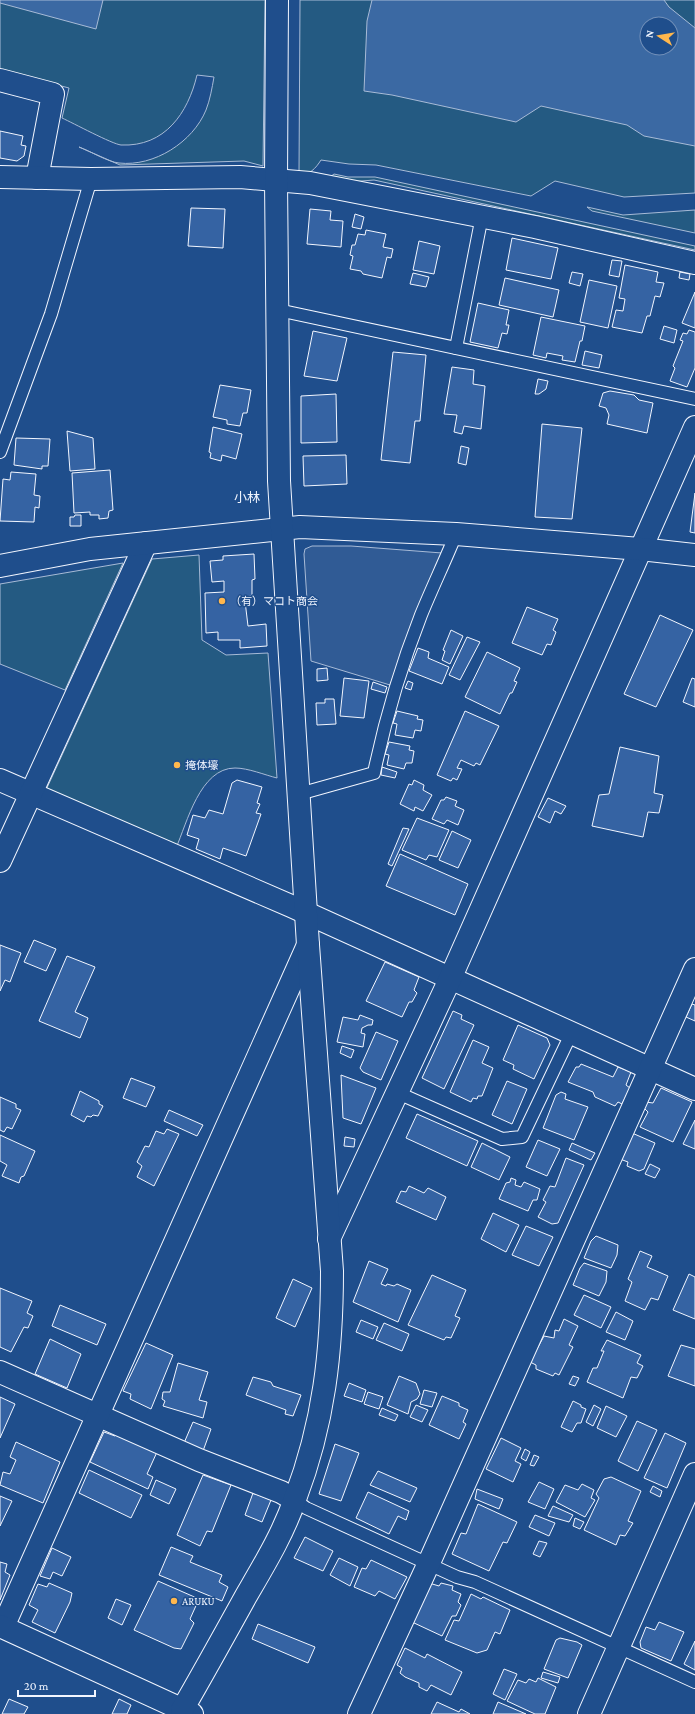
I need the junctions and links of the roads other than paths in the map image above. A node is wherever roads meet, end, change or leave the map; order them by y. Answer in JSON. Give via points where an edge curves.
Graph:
{"nodes":[{"id":1,"x":277,"y":0,"type":"edge"},
{"id":2,"x":0,"y":80,"type":"edge"},
{"id":3,"x":0,"y":177,"type":"edge"},
{"id":4,"x":37,"y":178,"type":"junction"},
{"id":5,"x":91,"y":179,"type":"junction"},
{"id":6,"x":276,"y":181,"type":"junction"},
{"id":7,"x":482,"y":216,"type":"junction"},
{"id":8,"x":695,"y":263,"type":"edge"},
{"id":9,"x":278,"y":310,"type":"junction"},
{"id":10,"x":456,"y":348,"type":"junction"},
{"id":11,"x":695,"y":399,"type":"edge"},
{"id":12,"x":695,"y":427,"type":"edge"},
{"id":13,"x":0,"y":452,"type":"edge"},
{"id":14,"x":282,"y":528,"type":"junction"},
{"id":15,"x":456,"y":534,"type":"junction"},
{"id":16,"x":146,"y":542,"type":"junction"},
{"id":17,"x":640,"y":548,"type":"junction"},
{"id":18,"x":695,"y":555,"type":"edge"},
{"id":19,"x":0,"y":566,"type":"edge"},
{"id":20,"x":0,"y":780,"type":"edge"},
{"id":21,"x":30,"y":793,"type":"junction"},
{"id":22,"x":299,"y":794,"type":"junction"},
{"id":23,"x":0,"y":861,"type":"edge"},
{"id":24,"x":306,"y":913,"type":"junction"},
{"id":25,"x":308,"y":945,"type":"junction"},
{"id":26,"x":695,"y":969,"type":"edge"},
{"id":27,"x":450,"y":979,"type":"junction"},
{"id":28,"x":570,"y":1034,"type":"junction"},
{"id":29,"x":650,"y":1069,"type":"junction"},
{"id":30,"x":695,"y":1089,"type":"edge"},
{"id":31,"x":398,"y":1093,"type":"junction"},
{"id":32,"x":329,"y":1239,"type":"junction"},
{"id":33,"x":0,"y":1372,"type":"edge"},
{"id":34,"x":98,"y":1414,"type":"junction"},
{"id":35,"x":695,"y":1474,"type":"edge"},
{"id":36,"x":295,"y":1500,"type":"junction"},
{"id":37,"x":428,"y":1565,"type":"junction"},
{"id":38,"x":1,"y":1627,"type":"edge"},
{"id":39,"x":618,"y":1648,"type":"junction"},
{"id":40,"x":695,"y":1682,"type":"edge"},
{"id":41,"x":187,"y":1712,"type":"edge"},
{"id":42,"x":359,"y":1714,"type":"edge"},
{"id":43,"x":589,"y":1714,"type":"edge"}],
"edges":[{"from":1,"to":6,"type":"street"},
{"from":2,"to":4,"type":"street","via":[[52,94]]},
{"from":3,"to":4,"type":"street"},
{"from":4,"to":5,"type":"street"},
{"from":5,"to":6,"type":"street","via":[[240,177]]},
{"from":5,"to":13,"type":"lane","via":[[51,314]]},
{"from":6,"to":7,"type":"street","via":[[310,183]]},
{"from":6,"to":9,"type":"street"},
{"from":7,"to":8,"type":"street"},
{"from":7,"to":10,"type":"lane"},
{"from":9,"to":10,"type":"lane"},
{"from":9,"to":14,"type":"street","via":[[279,481]]},
{"from":10,"to":11,"type":"lane"},
{"from":12,"to":17,"type":"street"},
{"from":14,"to":15,"type":"street"},
{"from":14,"to":16,"type":"street"},
{"from":14,"to":22,"type":"street"},
{"from":15,"to":17,"type":"street"},
{"from":15,"to":22,"type":"lane","via":[[421,616],[399,677],[383,731],[374,774]]},
{"from":16,"to":19,"type":"street","via":[[90,548]]},
{"from":16,"to":21,"type":"street"},
{"from":17,"to":18,"type":"street"},
{"from":17,"to":27,"type":"street"},
{"from":20,"to":21,"type":"street"},
{"from":21,"to":23,"type":"street"},
{"from":21,"to":24,"type":"street"},
{"from":22,"to":24,"type":"street"},
{"from":24,"to":25,"type":"street"},
{"from":24,"to":27,"type":"street"},
{"from":25,"to":32,"type":"street"},
{"from":25,"to":34,"type":"street"},
{"from":26,"to":29,"type":"street"},
{"from":27,"to":28,"type":"street"},
{"from":27,"to":31,"type":"street"},
{"from":28,"to":29,"type":"street"},
{"from":28,"to":31,"type":"lane","via":[[522,1137],[502,1139]]},
{"from":29,"to":30,"type":"street"},
{"from":29,"to":37,"type":"street"},
{"from":31,"to":32,"type":"street"},
{"from":32,"to":36,"type":"street","via":[[332,1317],[329,1363],[310,1453]]},
{"from":33,"to":34,"type":"street"},
{"from":34,"to":36,"type":"street","via":[[198,1460],[281,1492]]},
{"from":34,"to":38,"type":"street"},
{"from":35,"to":39,"type":"street"},
{"from":36,"to":37,"type":"lane","via":[[306,1508]]},
{"from":36,"to":41,"type":"street","via":[[276,1544]]},
{"from":37,"to":39,"type":"lane","via":[[457,1578],[475,1582]]},
{"from":37,"to":42,"type":"street"},
{"from":38,"to":41,"type":"street"},
{"from":39,"to":40,"type":"lane"},
{"from":39,"to":43,"type":"street"}]}
